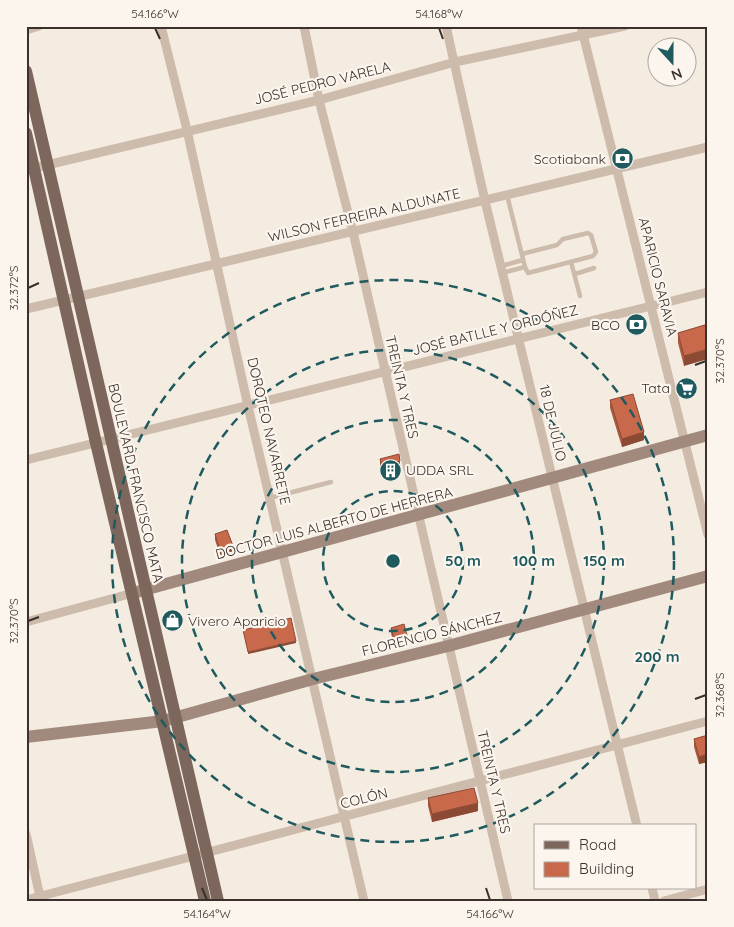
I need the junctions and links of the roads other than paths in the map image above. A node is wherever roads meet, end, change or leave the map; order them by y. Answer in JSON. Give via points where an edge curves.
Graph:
{"nodes":[{"id":1,"x":39,"y":26,"type":"edge"},
{"id":2,"x":161,"y":26,"type":"edge"},
{"id":3,"x":304,"y":26,"type":"edge"},
{"id":4,"x":446,"y":26,"type":"edge"},
{"id":5,"x":625,"y":26,"type":"edge"},
{"id":6,"x":26,"y":30,"type":"edge"},
{"id":7,"x":582,"y":31,"type":"edge"},
{"id":8,"x":455,"y":62,"type":"junction"},
{"id":9,"x":26,"y":71,"type":"edge"},
{"id":10,"x":319,"y":100,"type":"junction"},
{"id":11,"x":187,"y":130,"type":"junction"},
{"id":12,"x":26,"y":133,"type":"edge"},
{"id":13,"x":708,"y":148,"type":"edge"},
{"id":14,"x":48,"y":165,"type":"junction"},
{"id":15,"x":617,"y":169,"type":"junction"},
{"id":16,"x":30,"y":170,"type":"edge"},
{"id":17,"x":507,"y":195,"type":"junction"},
{"id":18,"x":485,"y":201,"type":"junction"},
{"id":19,"x":352,"y":232,"type":"junction"},
{"id":20,"x":522,"y":254,"type":"junction"},
{"id":21,"x":523,"y":260,"type":"junction"},
{"id":22,"x":571,"y":262,"type":"junction"},
{"id":23,"x":217,"y":265,"type":"junction"},
{"id":24,"x":525,"y":267,"type":"junction"},
{"id":25,"x":594,"y":268,"type":"dead end"},
{"id":26,"x":502,"y":270,"type":"junction"},
{"id":27,"x":574,"y":274,"type":"junction"},
{"id":28,"x":708,"y":292,"type":"edge"},
{"id":29,"x":580,"y":296,"type":"dead end"},
{"id":30,"x":79,"y":297,"type":"junction"},
{"id":31,"x":65,"y":300,"type":"junction"},
{"id":32,"x":651,"y":306,"type":"junction"},
{"id":33,"x":26,"y":309,"type":"edge"},
{"id":34,"x":518,"y":339,"type":"junction"},
{"id":35,"x":384,"y":371,"type":"junction"},
{"id":36,"x":248,"y":406,"type":"junction"},
{"id":37,"x":708,"y":435,"type":"edge"},
{"id":38,"x":111,"y":439,"type":"junction"},
{"id":39,"x":684,"y":442,"type":"junction"},
{"id":40,"x":96,"y":443,"type":"junction"},
{"id":41,"x":26,"y":460,"type":"edge"},
{"id":42,"x":552,"y":478,"type":"junction"},
{"id":43,"x":331,"y":482,"type":"dead end"},
{"id":44,"x":270,"y":498,"type":"junction"},
{"id":45,"x":417,"y":516,"type":"junction"},
{"id":46,"x":708,"y":535,"type":"edge"},
{"id":47,"x":283,"y":553,"type":"junction"},
{"id":48,"x":708,"y":576,"type":"edge"},
{"id":49,"x":139,"y":591,"type":"junction"},
{"id":50,"x":586,"y":610,"type":"junction"},
{"id":51,"x":26,"y":622,"type":"edge"},
{"id":52,"x":448,"y":646,"type":"junction"},
{"id":53,"x":313,"y":679,"type":"junction"},
{"id":54,"x":169,"y":719,"type":"junction"},
{"id":55,"x":708,"y":721,"type":"edge"},
{"id":56,"x":26,"y":737,"type":"edge"},
{"id":57,"x":617,"y":745,"type":"junction"},
{"id":58,"x":480,"y":782,"type":"junction"},
{"id":59,"x":344,"y":817,"type":"junction"},
{"id":60,"x":637,"y":824,"type":"edge"},
{"id":61,"x":26,"y":834,"type":"edge"},
{"id":62,"x":200,"y":855,"type":"junction"},
{"id":63,"x":708,"y":889,"type":"edge"},
{"id":64,"x":40,"y":899,"type":"edge"},
{"id":65,"x":26,"y":900,"type":"edge"},
{"id":66,"x":205,"y":901,"type":"edge"},
{"id":67,"x":218,"y":901,"type":"edge"},
{"id":68,"x":364,"y":901,"type":"edge"},
{"id":69,"x":508,"y":901,"type":"edge"},
{"id":70,"x":664,"y":901,"type":"edge"}],
"edges":[{"from":1,"to":6,"type":"street"},
{"from":2,"to":11,"type":"street","name":"DOROTEO NAVARRETE"},
{"from":3,"to":10,"type":"street","name":"TREINTA Y TRES"},
{"from":4,"to":8,"type":"street","name":"18 DE JULIO"},
{"from":5,"to":7,"type":"street","name":"JOSÉ PEDRO VARELA"},
{"from":7,"to":8,"type":"street","name":"JOSÉ PEDRO VARELA"},
{"from":7,"to":15,"type":"street","name":"APARICIO SARAVIA"},
{"from":8,"to":10,"type":"street","name":"JOSÉ PEDRO VARELA"},
{"from":8,"to":18,"type":"street","name":"18 DE JULIO"},
{"from":9,"to":14,"type":"main road","name":"BOULEVARD FRANCISCO MATA"},
{"from":10,"to":11,"type":"street","name":"JOSÉ PEDRO VARELA"},
{"from":10,"to":19,"type":"street","name":"TREINTA Y TRES"},
{"from":11,"to":14,"type":"street","name":"JOSÉ PEDRO VARELA"},
{"from":11,"to":23,"type":"street","name":"DOROTEO NAVARRETE"},
{"from":12,"to":16,"type":"main road","name":"BOULEVARD FRANCISCO MATA"},
{"from":13,"to":15,"type":"street","name":"WILSON FERREIRA ALDUNATE"},
{"from":14,"to":16,"type":"street","name":"JOSÉ PEDRO VARELA"},
{"from":14,"to":30,"type":"main road","name":"BOULEVARD FRANCISCO MATA"},
{"from":15,"to":17,"type":"street","name":"WILSON FERREIRA ALDUNATE"},
{"from":15,"to":32,"type":"street","name":"APARICIO SARAVIA"},
{"from":16,"to":31,"type":"main road","name":"BOULEVARD FRANCISCO MATA"},
{"from":17,"to":18,"type":"street","name":"WILSON FERREIRA ALDUNATE"},
{"from":17,"to":20,"type":"lane"},
{"from":18,"to":19,"type":"street","name":"WILSON FERREIRA ALDUNATE"},
{"from":18,"to":26,"type":"street","name":"18 DE JULIO"},
{"from":19,"to":23,"type":"street","name":"WILSON FERREIRA ALDUNATE"},
{"from":19,"to":35,"type":"street","name":"TREINTA Y TRES"},
{"from":20,"to":21,"type":"lane"},
{"from":20,"to":22,"type":"lane","via":[[590,233],[595,255]]},
{"from":21,"to":24,"type":"lane"},
{"from":21,"to":26,"type":"lane"},
{"from":22,"to":24,"type":"lane","via":[[530,273]]},
{"from":22,"to":27,"type":"lane"},
{"from":23,"to":30,"type":"street","name":"WILSON FERREIRA ALDUNATE"},
{"from":23,"to":36,"type":"street","name":"DOROTEO NAVARRETE"},
{"from":24,"to":26,"type":"lane"},
{"from":25,"to":27,"type":"lane"},
{"from":26,"to":34,"type":"street","name":"18 DE JULIO"},
{"from":27,"to":29,"type":"lane"},
{"from":28,"to":32,"type":"street","name":"JOSÉ BATLLE Y ORDÓÑEZ"},
{"from":30,"to":31,"type":"street","name":"WILSON FERREIRA ALDUNATE"},
{"from":30,"to":38,"type":"main road","name":"BOULEVARD FRANCISCO MATA"},
{"from":31,"to":33,"type":"street","name":"WILSON FERREIRA ALDUNATE"},
{"from":31,"to":40,"type":"main road","name":"BOULEVARD FRANCISCO MATA"},
{"from":32,"to":34,"type":"street","name":"JOSÉ BATLLE Y ORDÓÑEZ"},
{"from":32,"to":39,"type":"street","name":"APARICIO SARAVIA"},
{"from":34,"to":35,"type":"street","name":"JOSÉ BATLLE Y ORDÓÑEZ"},
{"from":34,"to":42,"type":"street","name":"18 DE JULIO"},
{"from":35,"to":36,"type":"street","name":"JOSÉ BATLLE Y ORDÓÑEZ"},
{"from":35,"to":45,"type":"street","name":"TREINTA Y TRES"},
{"from":36,"to":38,"type":"street","name":"JOSÉ BATLLE Y ORDÓÑEZ"},
{"from":36,"to":44,"type":"street","name":"DOROTEO NAVARRETE"},
{"from":37,"to":39,"type":"street","name":"DOCTOR LUIS ALBERTO DE HERRERA"},
{"from":38,"to":40,"type":"street","name":"JOSÉ BATLLE Y ORDÓÑEZ"},
{"from":38,"to":49,"type":"main road","name":"BOULEVARD FRANCISCO MATA"},
{"from":39,"to":42,"type":"street","name":"DOCTOR LUIS ALBERTO DE HERRERA"},
{"from":39,"to":46,"type":"street","name":"APARICIO SARAVIA"},
{"from":40,"to":41,"type":"street","name":"JOSÉ BATLLE Y ORDÓÑEZ"},
{"from":40,"to":49,"type":"main road","name":"BOULEVARD FRANCISCO MATA"},
{"from":42,"to":45,"type":"street","name":"DOCTOR LUIS ALBERTO DE HERRERA"},
{"from":42,"to":50,"type":"street","name":"18 DE JULIO"},
{"from":43,"to":44,"type":"lane"},
{"from":44,"to":47,"type":"street","name":"DOROTEO NAVARRETE"},
{"from":45,"to":47,"type":"street","name":"DOCTOR LUIS ALBERTO DE HERRERA"},
{"from":45,"to":52,"type":"street","name":"TREINTA Y TRES"},
{"from":47,"to":49,"type":"street","name":"DOCTOR LUIS ALBERTO DE HERRERA"},
{"from":47,"to":53,"type":"street","name":"DOROTEO NAVARRETE"},
{"from":48,"to":50,"type":"street","name":"FLORENCIO SÁNCHEZ"},
{"from":49,"to":51,"type":"street","name":"DOCTOR LUIS ALBERTO DE HERRERA"},
{"from":49,"to":54,"type":"main road","name":"BOULEVARD FRANCISCO MATA"},
{"from":50,"to":52,"type":"street","name":"FLORENCIO SÁNCHEZ"},
{"from":50,"to":57,"type":"street","name":"18 DE JULIO"},
{"from":52,"to":53,"type":"street","name":"FLORENCIO SÁNCHEZ"},
{"from":52,"to":58,"type":"street","name":"TREINTA Y TRES"},
{"from":53,"to":54,"type":"street","name":"FLORENCIO SÁNCHEZ"},
{"from":53,"to":59,"type":"street","name":"DOROTEO NAVARRETE"},
{"from":54,"to":56,"type":"street","name":"FLORENCIO SÁNCHEZ"},
{"from":54,"to":62,"type":"main road","name":"BOULEVARD FRANCISCO MATA"},
{"from":55,"to":57,"type":"street","name":"COLÓN"},
{"from":57,"to":58,"type":"street","name":"COLÓN"},
{"from":57,"to":60,"type":"street","name":"18 DE JULIO"},
{"from":58,"to":59,"type":"street","name":"COLÓN"},
{"from":58,"to":69,"type":"street","name":"TREINTA Y TRES"},
{"from":59,"to":62,"type":"street","name":"COLÓN"},
{"from":59,"to":68,"type":"street","name":"DOROTEO NAVARRETE"},
{"from":61,"to":64,"type":"street"},
{"from":62,"to":64,"type":"street","name":"COLÓN"},
{"from":62,"to":66,"type":"main road","name":"BOULEVARD FRANCISCO MATA"},
{"from":62,"to":67,"type":"main road","name":"BOULEVARD FRANCISCO MATA"},
{"from":63,"to":70,"type":"street"},
{"from":64,"to":65,"type":"street","name":"COLÓN"}]}
